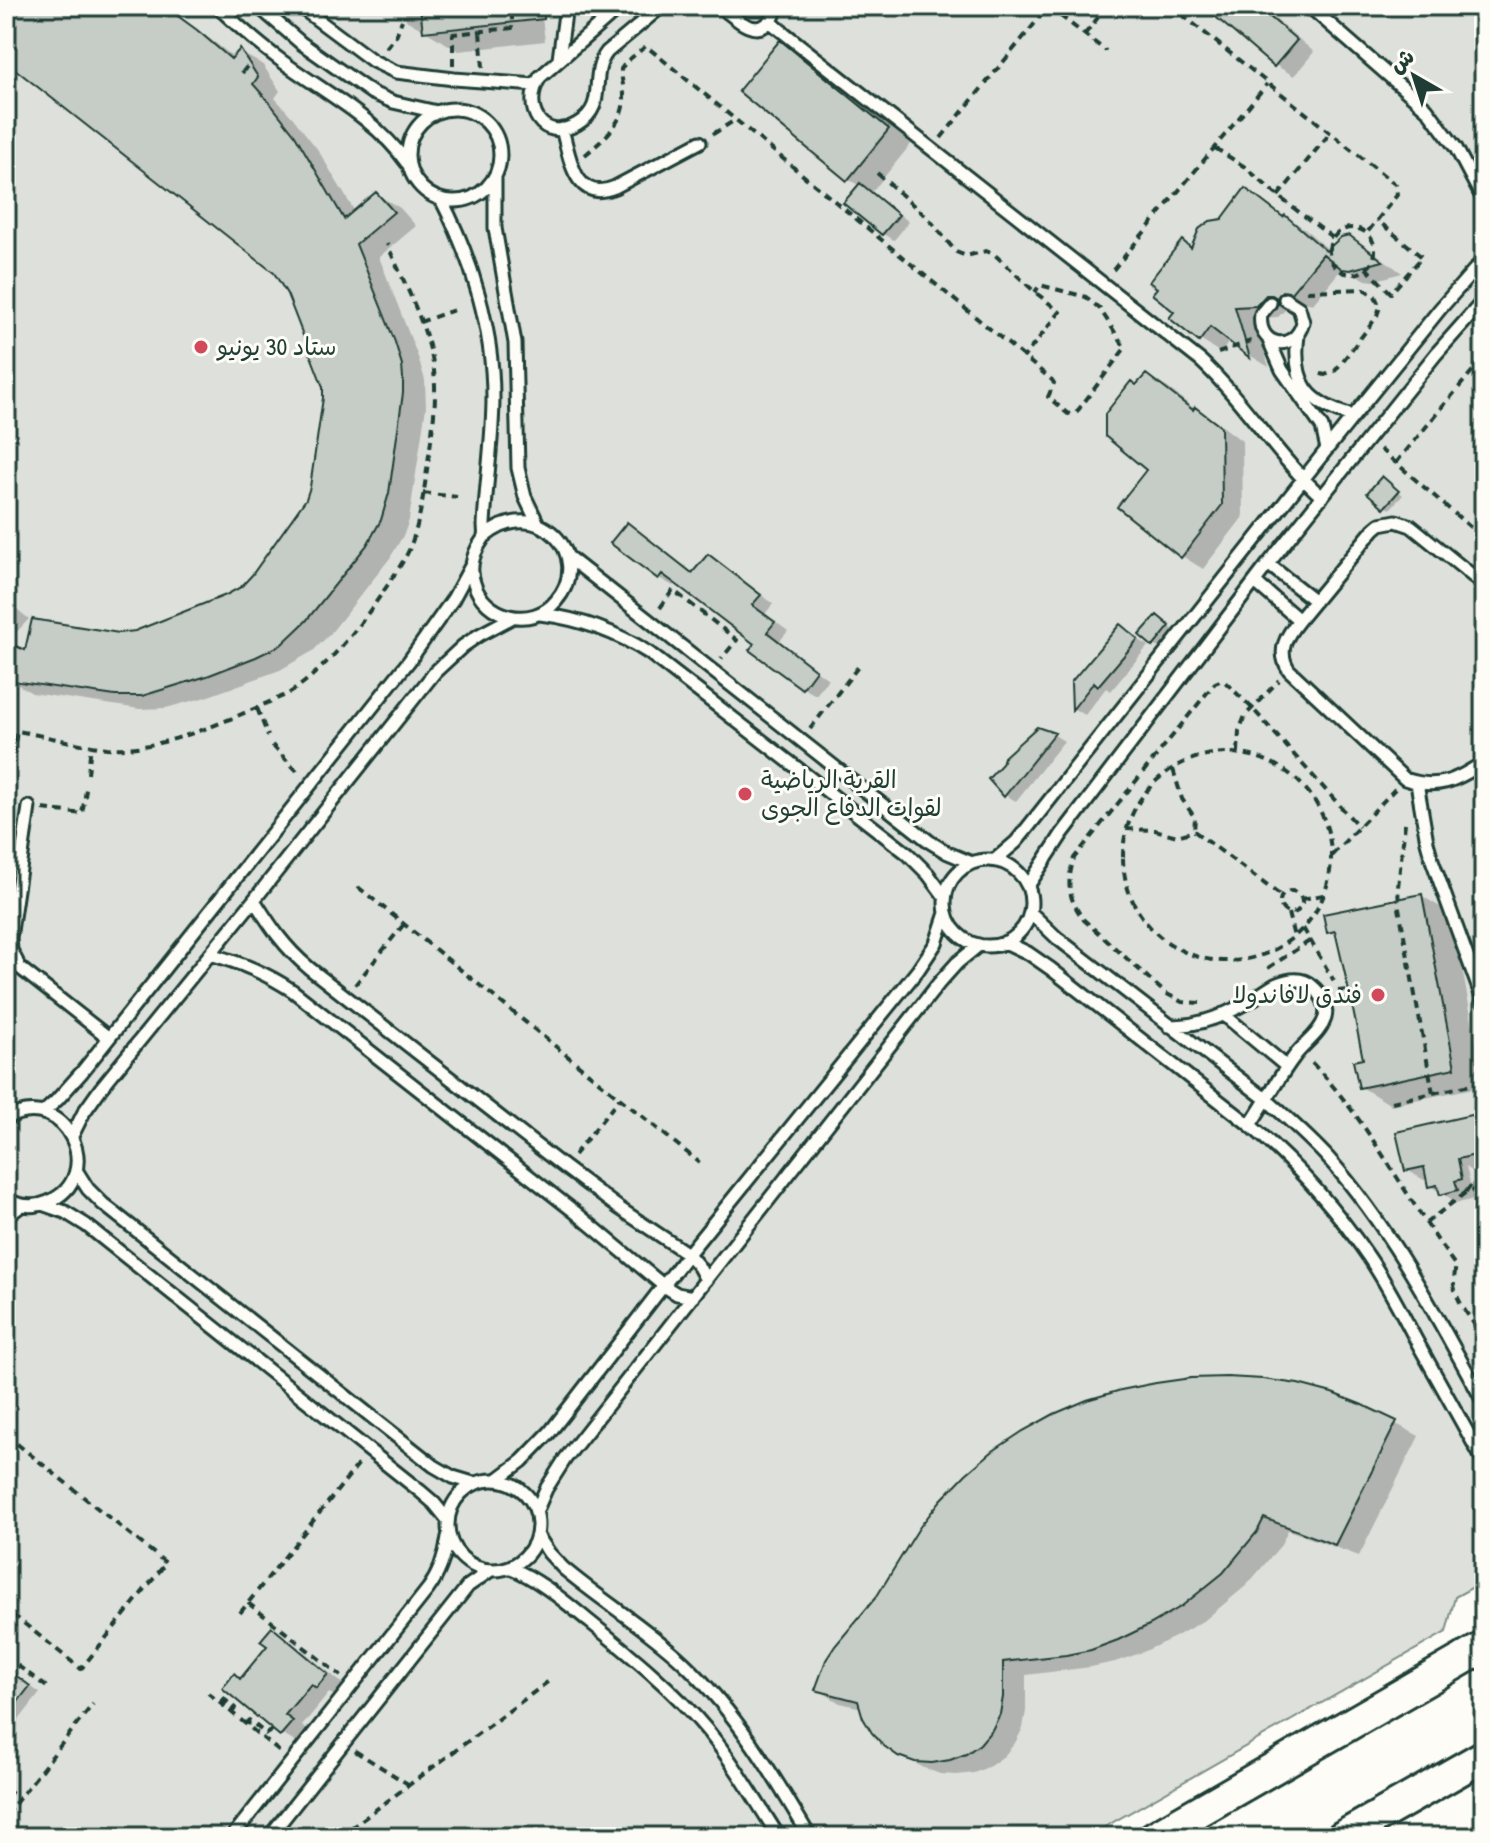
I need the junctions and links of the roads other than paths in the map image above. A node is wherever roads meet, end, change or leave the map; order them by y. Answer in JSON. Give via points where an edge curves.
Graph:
{"nodes":[{"id":1,"x":217,"y":6,"type":"edge"},
{"id":2,"x":258,"y":6,"type":"edge"},
{"id":3,"x":299,"y":6,"type":"edge"},
{"id":4,"x":566,"y":6,"type":"edge"},
{"id":5,"x":621,"y":6,"type":"edge"},
{"id":6,"x":662,"y":6,"type":"edge"},
{"id":7,"x":719,"y":6,"type":"edge"},
{"id":8,"x":774,"y":6,"type":"edge"},
{"id":9,"x":1309,"y":6,"type":"edge"},
{"id":10,"x":769,"y":21,"type":"junction"},
{"id":11,"x":559,"y":59,"type":"junction"},
{"id":12,"x":535,"y":85,"type":"junction"},
{"id":13,"x":437,"y":112,"type":"junction"},
{"id":14,"x":562,"y":129,"type":"junction"},
{"id":15,"x":700,"y":142,"type":"road end"},
{"id":16,"x":409,"y":166,"type":"junction"},
{"id":17,"x":495,"y":177,"type":"junction"},
{"id":18,"x":441,"y":199,"type":"junction"},
{"id":19,"x":1484,"y":201,"type":"edge"},
{"id":20,"x":1484,"y":259,"type":"edge"},
{"id":21,"x":1285,"y":299,"type":"dead end"},
{"id":22,"x":1484,"y":300,"type":"edge"},
{"id":23,"x":1270,"y":303,"type":"dead end"},
{"id":24,"x":1298,"y":335,"type":"junction"},
{"id":25,"x":1266,"y":337,"type":"junction"},
{"id":26,"x":1353,"y":416,"type":"junction"},
{"id":27,"x":1327,"y":449,"type":"junction"},
{"id":28,"x":1303,"y":480,"type":"junction"},
{"id":29,"x":1322,"y":497,"type":"junction"},
{"id":30,"x":538,"y":524,"type":"junction"},
{"id":31,"x":484,"y":537,"type":"junction"},
{"id":32,"x":567,"y":556,"type":"junction"},
{"id":33,"x":472,"y":564,"type":"junction"},
{"id":34,"x":1268,"y":564,"type":"junction"},
{"id":35,"x":1255,"y":582,"type":"junction"},
{"id":36,"x":1484,"y":585,"type":"edge"},
{"id":37,"x":1315,"y":601,"type":"junction"},
{"id":38,"x":540,"y":614,"type":"junction"},
{"id":39,"x":513,"y":617,"type":"junction"},
{"id":40,"x":1299,"y":620,"type":"junction"},
{"id":41,"x":1484,"y":762,"type":"edge"},
{"id":42,"x":1411,"y":781,"type":"junction"},
{"id":43,"x":29,"y":807,"type":"road end"},
{"id":44,"x":995,"y":860,"type":"junction"},
{"id":45,"x":972,"y":863,"type":"junction"},
{"id":46,"x":1028,"y":886,"type":"junction"},
{"id":47,"x":945,"y":897,"type":"junction"},
{"id":48,"x":254,"y":900,"type":"junction"},
{"id":49,"x":1030,"y":912,"type":"junction"},
{"id":50,"x":946,"y":913,"type":"junction"},
{"id":51,"x":1005,"y":942,"type":"junction"},
{"id":52,"x":979,"y":945,"type":"junction"},
{"id":53,"x":210,"y":954,"type":"junction"},
{"id":54,"x":1484,"y":1003,"type":"edge"},
{"id":55,"x":1223,"y":1014,"type":"junction"},
{"id":56,"x":1169,"y":1026,"type":"junction"},
{"id":57,"x":109,"y":1038,"type":"junction"},
{"id":58,"x":1287,"y":1067,"type":"junction"},
{"id":59,"x":1267,"y":1100,"type":"junction"},
{"id":60,"x":43,"y":1113,"type":"junction"},
{"id":61,"x":8,"y":1116,"type":"edge"},
{"id":62,"x":1250,"y":1125,"type":"junction"},
{"id":63,"x":72,"y":1136,"type":"junction"},
{"id":64,"x":76,"y":1170,"type":"junction"},
{"id":65,"x":6,"y":1199,"type":"edge"},
{"id":66,"x":42,"y":1204,"type":"junction"},
{"id":67,"x":22,"y":1205,"type":"junction"},
{"id":68,"x":6,"y":1217,"type":"edge"},
{"id":69,"x":688,"y":1254,"type":"junction"},
{"id":70,"x":706,"y":1280,"type":"junction"},
{"id":71,"x":664,"y":1286,"type":"junction"},
{"id":72,"x":693,"y":1297,"type":"junction"},
{"id":73,"x":1484,"y":1403,"type":"edge"},
{"id":74,"x":1484,"y":1462,"type":"edge"},
{"id":75,"x":498,"y":1479,"type":"junction"},
{"id":76,"x":473,"y":1483,"type":"junction"},
{"id":77,"x":536,"y":1512,"type":"junction"},
{"id":78,"x":447,"y":1519,"type":"junction"},
{"id":79,"x":537,"y":1535,"type":"junction"},
{"id":80,"x":448,"y":1537,"type":"junction"},
{"id":81,"x":509,"y":1567,"type":"junction"},
{"id":82,"x":491,"y":1570,"type":"junction"},
{"id":83,"x":1484,"y":1647,"type":"edge"},
{"id":84,"x":1484,"y":1756,"type":"edge"},
{"id":85,"x":232,"y":1837,"type":"edge"},
{"id":86,"x":269,"y":1837,"type":"edge"},
{"id":87,"x":779,"y":1837,"type":"edge"},
{"id":88,"x":810,"y":1837,"type":"edge"},
{"id":89,"x":1154,"y":1837,"type":"edge"},
{"id":90,"x":1342,"y":1837,"type":"edge"}],
"edges":[{"from":1,"to":16,"type":"lane","via":[[283,62],[370,122]]},
{"from":2,"to":13,"type":"lane","via":[[372,93]]},
{"from":3,"to":12,"type":"lane","via":[[396,72]]},
{"from":4,"to":11,"type":"lane"},
{"from":5,"to":11,"type":"lane"},
{"from":6,"to":14,"type":"lane","via":[[607,52],[598,71],[592,112]]},
{"from":7,"to":10,"type":"lane","via":[[747,27]]},
{"from":8,"to":10,"type":"lane"},
{"from":9,"to":19,"type":"lane","via":[[1427,109],[1456,148]]},
{"from":10,"to":28,"type":"lane","via":[[1201,361]]},
{"from":11,"to":12,"type":"lane"},
{"from":12,"to":14,"type":"lane","via":[[532,104],[539,121]]},
{"from":13,"to":16,"type":"lane","via":[[416,128]]},
{"from":13,"to":17,"type":"lane","via":[[465,109],[489,124],[500,149]]},
{"from":14,"to":15,"type":"lane","via":[[575,176],[597,191]]},
{"from":16,"to":18,"type":"lane","via":[[416,181]]},
{"from":17,"to":18,"type":"lane","via":[[477,195]]},
{"from":17,"to":30,"type":"lane","via":[[495,228],[515,343],[518,468]]},
{"from":18,"to":31,"type":"lane","via":[[468,262],[491,360]]},
{"from":20,"to":26,"type":"lane"},
{"from":21,"to":24,"type":"lane","via":[[1302,314]]},
{"from":22,"to":29,"type":"lane"},
{"from":23,"to":25,"type":"lane","via":[[1260,322]]},
{"from":24,"to":25,"type":"lane","via":[[1280,343]]},
{"from":24,"to":26,"type":"lane","via":[[1301,383],[1315,400]]},
{"from":25,"to":27,"type":"lane","via":[[1282,370],[1319,420]]},
{"from":26,"to":27,"type":"lane"},
{"from":27,"to":28,"type":"lane"},
{"from":28,"to":29,"type":"lane"},
{"from":28,"to":44,"type":"lane","via":[[1025,831]]},
{"from":29,"to":34,"type":"lane"},
{"from":30,"to":31,"type":"lane","via":[[509,522]]},
{"from":30,"to":32,"type":"lane","via":[[561,542]]},
{"from":31,"to":33,"type":"lane"},
{"from":32,"to":38,"type":"lane","via":[[564,590]]},
{"from":32,"to":45,"type":"lane","via":[[930,842]]},
{"from":33,"to":39,"type":"lane","via":[[477,593],[499,613]]},
{"from":33,"to":57,"type":"lane","via":[[423,643]]},
{"from":34,"to":35,"type":"lane"},
{"from":34,"to":37,"type":"lane"},
{"from":35,"to":40,"type":"lane"},
{"from":35,"to":46,"type":"lane"},
{"from":36,"to":37,"type":"lane","via":[[1411,526],[1396,521],[1374,529]]},
{"from":37,"to":40,"type":"lane"},
{"from":38,"to":39,"type":"lane"},
{"from":38,"to":47,"type":"lane","via":[[597,626],[649,653],[908,854]]},
{"from":39,"to":48,"type":"lane","via":[[463,646],[435,672]]},
{"from":40,"to":42,"type":"lane","via":[[1283,646],[1289,670]]},
{"from":41,"to":42,"type":"lane","via":[[1440,784]]},
{"from":42,"to":54,"type":"lane","via":[[1429,851]]},
{"from":43,"to":57,"type":"lane","via":[[11,950],[20,968]]},
{"from":44,"to":45,"type":"lane"},
{"from":44,"to":46,"type":"lane","via":[[1015,869]]},
{"from":45,"to":47,"type":"lane","via":[[954,876]]},
{"from":46,"to":49,"type":"lane"},
{"from":47,"to":50,"type":"lane"},
{"from":48,"to":53,"type":"lane"},
{"from":48,"to":69,"type":"lane","via":[[283,945],[309,968],[564,1167]]},
{"from":49,"to":51,"type":"lane","via":[[1017,935]]},
{"from":49,"to":56,"type":"lane"},
{"from":50,"to":52,"type":"lane","via":[[961,937]]},
{"from":50,"to":69,"type":"lane","via":[[936,943],[918,970]]},
{"from":51,"to":52,"type":"lane"},
{"from":51,"to":62,"type":"lane","via":[[1037,958]]},
{"from":52,"to":70,"type":"lane","via":[[939,983]]},
{"from":53,"to":63,"type":"lane","via":[[91,1100]]},
{"from":53,"to":71,"type":"lane","via":[[244,963],[293,991]]},
{"from":55,"to":56,"type":"lane","via":[[1199,1024]]},
{"from":55,"to":58,"type":"lane"},
{"from":55,"to":58,"type":"lane","via":[[1274,985],[1308,982],[1325,1003],[1325,1018]]},
{"from":56,"to":59,"type":"lane"},
{"from":57,"to":60,"type":"lane"},
{"from":58,"to":59,"type":"lane"},
{"from":59,"to":62,"type":"lane"},
{"from":59,"to":73,"type":"lane","via":[[1328,1158],[1371,1213]]},
{"from":60,"to":61,"type":"lane"},
{"from":60,"to":63,"type":"lane"},
{"from":62,"to":74,"type":"lane","via":[[1304,1175],[1369,1257]]},
{"from":63,"to":64,"type":"lane"},
{"from":64,"to":66,"type":"lane","via":[[67,1188]]},
{"from":64,"to":76,"type":"lane","via":[[103,1204],[373,1418],[443,1472]]},
{"from":65,"to":67,"type":"lane"},
{"from":66,"to":67,"type":"lane"},
{"from":66,"to":78,"type":"lane","via":[[86,1225],[434,1503]]},
{"from":67,"to":68,"type":"lane"},
{"from":69,"to":70,"type":"lane"},
{"from":69,"to":71,"type":"lane"},
{"from":70,"to":72,"type":"lane"},
{"from":71,"to":72,"type":"lane"},
{"from":71,"to":75,"type":"lane","via":[[550,1432]]},
{"from":72,"to":77,"type":"lane","via":[[565,1459]]},
{"from":75,"to":76,"type":"lane"},
{"from":75,"to":77,"type":"lane","via":[[522,1490]]},
{"from":76,"to":78,"type":"lane","via":[[460,1492]]},
{"from":77,"to":79,"type":"lane"},
{"from":78,"to":80,"type":"lane"},
{"from":79,"to":81,"type":"lane","via":[[522,1560]]},
{"from":79,"to":88,"type":"lane","via":[[563,1568],[698,1678],[754,1748]]},
{"from":80,"to":82,"type":"lane","via":[[464,1561]]},
{"from":80,"to":85,"type":"lane","via":[[435,1579]]},
{"from":81,"to":82,"type":"lane"},
{"from":81,"to":87,"type":"lane","via":[[544,1586],[673,1693],[725,1754]]},
{"from":82,"to":86,"type":"lane","via":[[468,1586]]},
{"from":83,"to":89,"type":"street"},
{"from":84,"to":90,"type":"street"}]}
